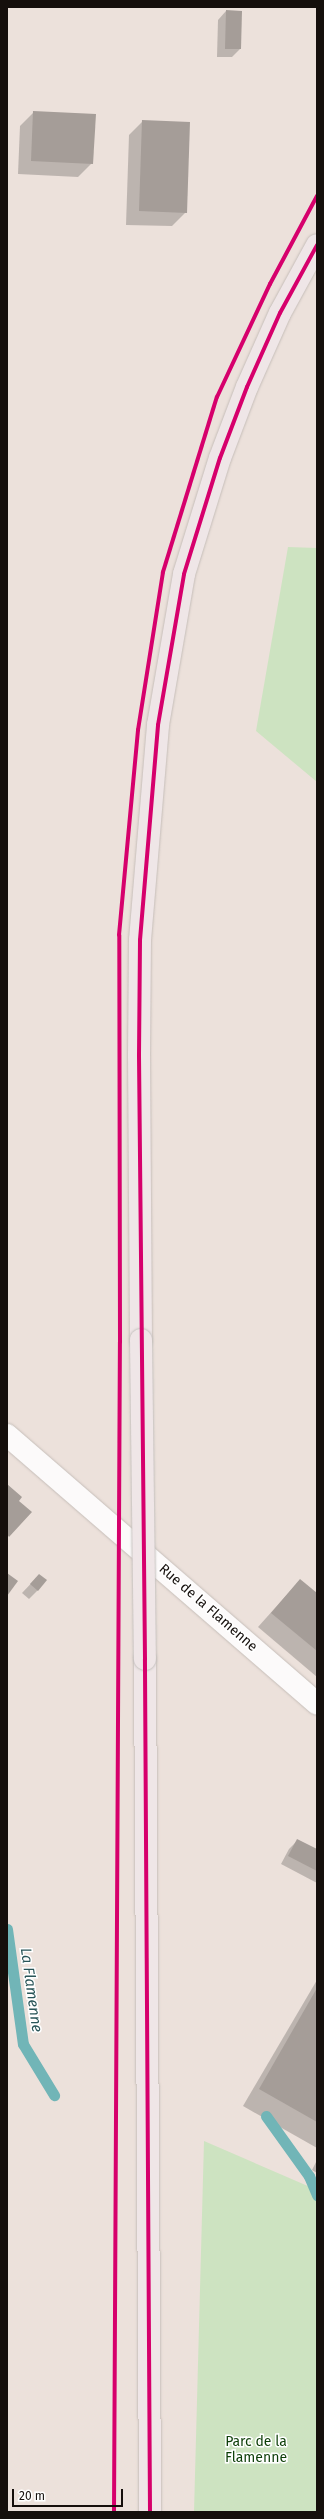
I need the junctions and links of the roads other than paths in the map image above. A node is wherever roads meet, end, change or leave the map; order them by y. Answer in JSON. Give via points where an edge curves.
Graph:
{"nodes":[{"id":1,"x":317,"y":245,"type":"edge"},
{"id":2,"x":7,"y":1435,"type":"edge"},
{"id":3,"x":317,"y":1704,"type":"edge"},
{"id":4,"x":150,"y":2512,"type":"edge"}],
"edges":[{"from":1,"to":4,"type":"main road","bridge":true,"via":[[280,313],[247,387],[220,458],[184,574],[158,724],[140,940]]},
{"from":2,"to":3,"type":"street","name":"Rue de la Flamenne"}]}
